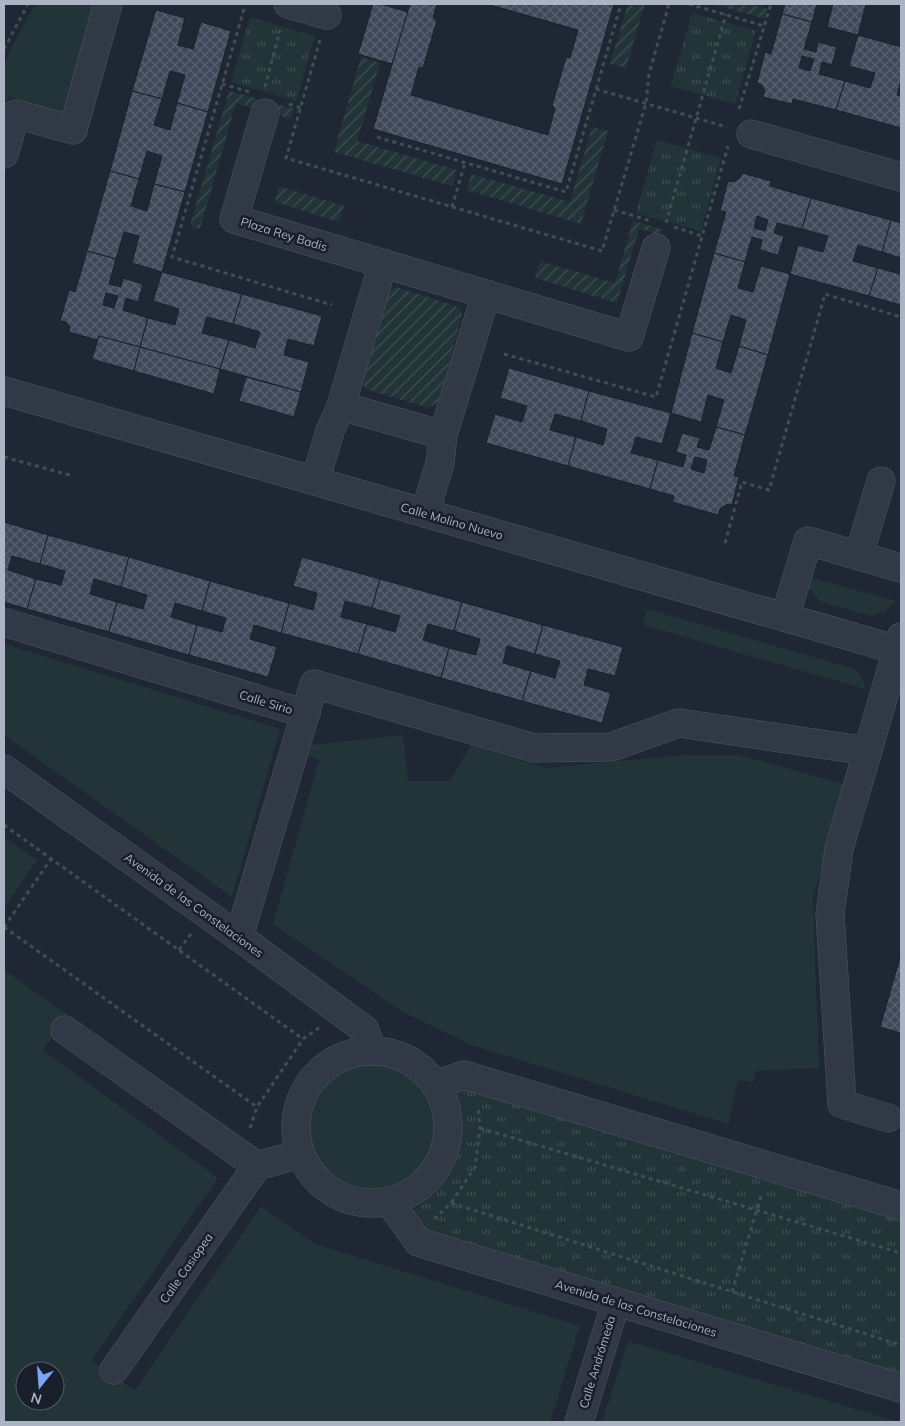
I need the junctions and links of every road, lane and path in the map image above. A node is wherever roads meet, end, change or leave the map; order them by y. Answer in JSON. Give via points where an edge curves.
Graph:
{"nodes":[{"id":1,"x":28,"y":4,"type":"edge"},
{"id":2,"x":108,"y":4,"type":"edge"},
{"id":3,"x":288,"y":4,"type":"edge"},
{"id":4,"x":621,"y":4,"type":"edge"},
{"id":5,"x":669,"y":4,"type":"edge"},
{"id":6,"x":689,"y":4,"type":"edge"},
{"id":7,"x":771,"y":4,"type":"edge"},
{"id":8,"x":726,"y":14,"type":"junction"},
{"id":9,"x":327,"y":15,"type":"joint"},
{"id":10,"x":764,"y":26,"type":"junction"},
{"id":11,"x":281,"y":30,"type":"dead end"},
{"id":12,"x":4,"y":49,"type":"edge"},
{"id":13,"x":596,"y":89,"type":"junction"},
{"id":14,"x":646,"y":103,"type":"junction"},
{"id":15,"x":264,"y":105,"type":"joint"},
{"id":16,"x":696,"y":118,"type":"junction"},
{"id":17,"x":742,"y":132,"type":"junction"},
{"id":18,"x":377,"y":137,"type":"dead end"},
{"id":19,"x":4,"y":154,"type":"edge"},
{"id":20,"x":465,"y":163,"type":"junction"},
{"id":21,"x":901,"y":177,"type":"edge"},
{"id":22,"x":452,"y":207,"type":"junction"},
{"id":23,"x":660,"y":236,"type":"joint"},
{"id":24,"x":383,"y":264,"type":"junction"},
{"id":25,"x":486,"y":294,"type":"junction"},
{"id":26,"x":901,"y":317,"type":"edge"},
{"id":27,"x":4,"y":391,"type":"edge"},
{"id":28,"x":341,"y":406,"type":"junction"},
{"id":29,"x":443,"y":436,"type":"junction"},
{"id":30,"x":4,"y":456,"type":"edge"},
{"id":31,"x":73,"y":476,"type":"dead end"},
{"id":32,"x":880,"y":480,"type":"dead end"},
{"id":33,"x":315,"y":481,"type":"junction"},
{"id":34,"x":425,"y":513,"type":"junction"},
{"id":35,"x":725,"y":543,"type":"dead end"},
{"id":36,"x":860,"y":555,"type":"junction"},
{"id":37,"x":901,"y":568,"type":"edge"},
{"id":38,"x":785,"y":617,"type":"junction"},
{"id":39,"x":4,"y":622,"type":"edge"},
{"id":40,"x":900,"y":646,"type":"edge"},
{"id":41,"x":306,"y":714,"type":"junction"},
{"id":42,"x":868,"y":751,"type":"junction"},
{"id":43,"x":4,"y":770,"type":"edge"},
{"id":44,"x":4,"y":825,"type":"edge"},
{"id":45,"x":51,"y":859,"type":"junction"},
{"id":46,"x":4,"y":927,"type":"edge"},
{"id":47,"x":195,"y":928,"type":"dead end"},
{"id":48,"x":239,"y":937,"type":"junction"},
{"id":49,"x":179,"y":950,"type":"junction"},
{"id":50,"x":320,"y":1027,"type":"dead end"},
{"id":51,"x":65,"y":1030,"type":"dead end"},
{"id":52,"x":304,"y":1039,"type":"junction"},
{"id":53,"x":372,"y":1051,"type":"junction"},
{"id":54,"x":435,"y":1085,"type":"junction"},
{"id":55,"x":478,"y":1101,"type":"dead end"},
{"id":56,"x":257,"y":1107,"type":"junction"},
{"id":57,"x":888,"y":1118,"type":"dead end"},
{"id":58,"x":480,"y":1128,"type":"junction"},
{"id":59,"x":248,"y":1134,"type":"dead end"},
{"id":60,"x":300,"y":1154,"type":"junction"},
{"id":61,"x":257,"y":1166,"type":"junction"},
{"id":62,"x":764,"y":1186,"type":"dead end"},
{"id":63,"x":390,"y":1201,"type":"junction"},
{"id":64,"x":451,"y":1203,"type":"junction"},
{"id":65,"x":901,"y":1206,"type":"edge"},
{"id":66,"x":757,"y":1210,"type":"junction"},
{"id":67,"x":433,"y":1220,"type":"dead end"},
{"id":68,"x":901,"y":1254,"type":"edge"},
{"id":69,"x":732,"y":1292,"type":"junction"},
{"id":70,"x":616,"y":1302,"type":"junction"},
{"id":71,"x":901,"y":1345,"type":"edge"},
{"id":72,"x":114,"y":1370,"type":"dead end"},
{"id":73,"x":901,"y":1388,"type":"edge"},
{"id":74,"x":579,"y":1422,"type":"edge"}],
"edges":[{"from":1,"to":12,"type":"path"},
{"from":2,"to":19,"type":"street","via":[[73,130],[16,114]]},
{"from":3,"to":9,"type":"street"},
{"from":4,"to":13,"type":"path"},
{"from":5,"to":14,"type":"path","via":[[649,74]]},
{"from":6,"to":8,"type":"path"},
{"from":7,"to":10,"type":"path"},
{"from":8,"to":10,"type":"path"},
{"from":8,"to":16,"type":"path"},
{"from":9,"to":22,"type":"path","via":[[286,158]]},
{"from":10,"to":17,"type":"path"},
{"from":11,"to":15,"type":"path"},
{"from":13,"to":14,"type":"path"},
{"from":13,"to":20,"type":"path","via":[[566,192]]},
{"from":14,"to":16,"type":"path"},
{"from":14,"to":22,"type":"path","via":[[602,251]]},
{"from":15,"to":24,"type":"street","name":"Plaza Rey Badis","via":[[234,219]]},
{"from":16,"to":17,"type":"path"},
{"from":16,"to":23,"type":"path"},
{"from":17,"to":21,"type":"street"},
{"from":18,"to":20,"type":"path"},
{"from":20,"to":22,"type":"path"},
{"from":23,"to":25,"type":"street","name":"Plaza Rey Badis","via":[[629,337]]},
{"from":24,"to":25,"type":"street","name":"Plaza Rey Badis"},
{"from":24,"to":28,"type":"street"},
{"from":25,"to":29,"type":"street"},
{"from":26,"to":35,"type":"path","via":[[824,294],[768,490],[742,482]]},
{"from":27,"to":33,"type":"street","name":"Calle Molino Nuevo"},
{"from":28,"to":29,"type":"street"},
{"from":28,"to":33,"type":"street"},
{"from":29,"to":34,"type":"street","via":[[440,463]]},
{"from":30,"to":31,"type":"path"},
{"from":32,"to":36,"type":"street"},
{"from":33,"to":34,"type":"street","name":"Calle Molino Nuevo"},
{"from":34,"to":38,"type":"street","name":"Calle Molino Nuevo"},
{"from":36,"to":37,"type":"street"},
{"from":36,"to":38,"type":"street","via":[[808,540]]},
{"from":38,"to":40,"type":"street","name":"Calle Molino Nuevo"},
{"from":39,"to":41,"type":"street","name":"Calle Sirio"},
{"from":40,"to":42,"type":"street"},
{"from":41,"to":42,"type":"street","via":[[314,684],[534,748],[610,747],[679,723]]},
{"from":41,"to":48,"type":"street","name":"Calle Sirio"},
{"from":42,"to":57,"type":"street","via":[[839,849],[830,914],[842,1104]]},
{"from":43,"to":48,"type":"street","name":"Avenida de las Constelaciones"},
{"from":44,"to":45,"type":"path"},
{"from":45,"to":46,"type":"path"},
{"from":45,"to":49,"type":"path"},
{"from":46,"to":56,"type":"path"},
{"from":47,"to":49,"type":"path"},
{"from":48,"to":53,"type":"street","name":"Avenida de las Constelaciones","via":[[365,1030]]},
{"from":49,"to":52,"type":"path"},
{"from":50,"to":52,"type":"path"},
{"from":51,"to":61,"type":"street"},
{"from":52,"to":56,"type":"path"},
{"from":53,"to":54,"type":"street","via":[[397,1055],[418,1067]]},
{"from":53,"to":60,"type":"street","via":[[348,1055],[326,1066],[309,1084],[299,1106],[296,1130]]},
{"from":54,"to":63,"type":"street","via":[[446,1107],[448,1131],[443,1155],[431,1176],[412,1192]]},
{"from":54,"to":65,"type":"street","via":[[464,1075]]},
{"from":55,"to":58,"type":"path"},
{"from":56,"to":59,"type":"path"},
{"from":58,"to":64,"type":"path","via":[[475,1167]]},
{"from":58,"to":66,"type":"path"},
{"from":60,"to":61,"type":"street"},
{"from":60,"to":63,"type":"street","via":[[311,1173],[326,1188],[346,1199],[368,1203]]},
{"from":61,"to":72,"type":"street","name":"Calle Casiopea"},
{"from":62,"to":66,"type":"path"},
{"from":63,"to":70,"type":"street","name":"Avenida de las Constelaciones","via":[[418,1242]]},
{"from":64,"to":67,"type":"path"},
{"from":64,"to":69,"type":"path"},
{"from":66,"to":68,"type":"path"},
{"from":66,"to":69,"type":"path"},
{"from":69,"to":71,"type":"path"},
{"from":70,"to":73,"type":"street","name":"Avenida de las Constelaciones"},
{"from":70,"to":74,"type":"street","name":"Calle Andrómeda"}]}
